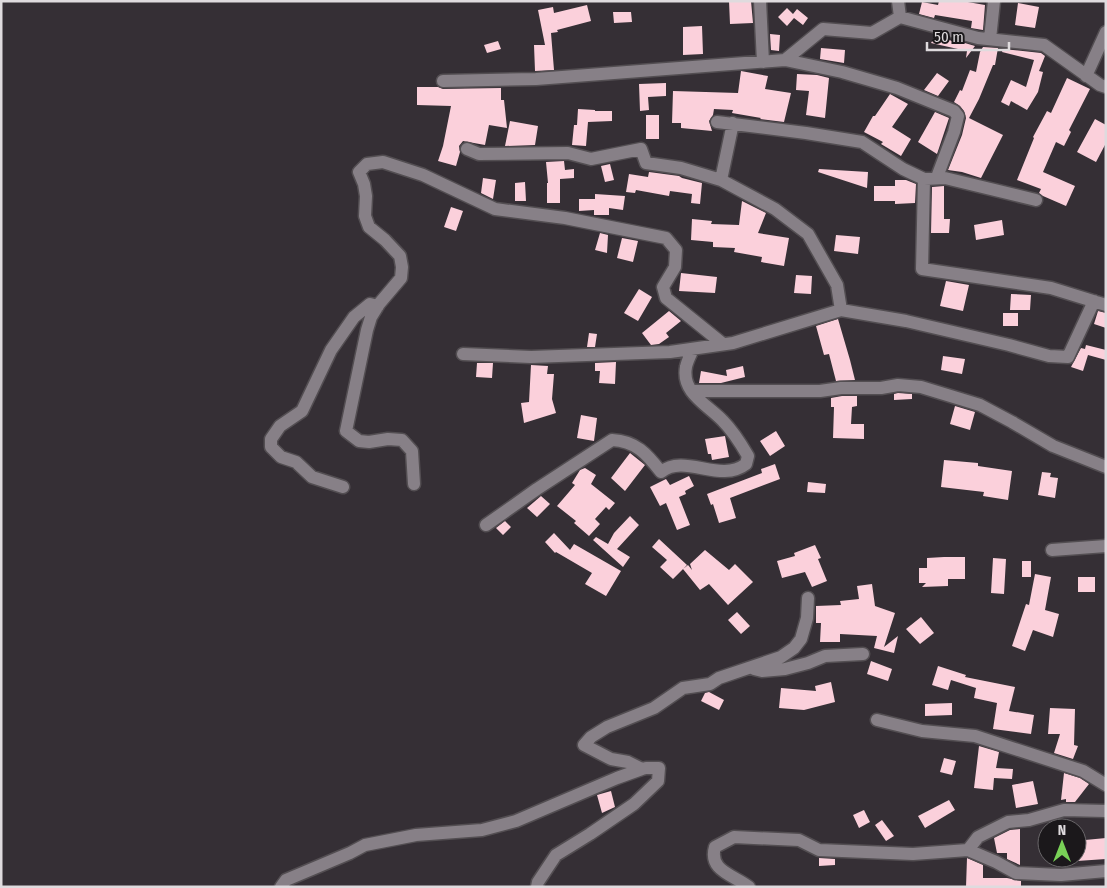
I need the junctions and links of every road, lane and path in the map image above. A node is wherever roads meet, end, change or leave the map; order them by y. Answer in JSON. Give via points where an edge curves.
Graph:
{"nodes":[{"id":1,"x":760,"y":1,"type":"edge"},
{"id":2,"x":898,"y":1,"type":"edge"},
{"id":3,"x":994,"y":1,"type":"edge"},
{"id":4,"x":900,"y":17,"type":"junction"},
{"id":5,"x":1106,"y":32,"type":"edge"},
{"id":6,"x":990,"y":39,"type":"junction"},
{"id":7,"x":785,"y":60,"type":"junction"},
{"id":8,"x":763,"y":62,"type":"junction"},
{"id":9,"x":1086,"y":76,"type":"junction"},
{"id":10,"x":443,"y":80,"type":"dead end"},
{"id":11,"x":1106,"y":87,"type":"edge"},
{"id":12,"x":717,"y":122,"type":"dead end"},
{"id":13,"x":733,"y":123,"type":"junction"},
{"id":14,"x":467,"y":149,"type":"dead end"},
{"id":15,"x":930,"y":178,"type":"junction"},
{"id":16,"x":721,"y":180,"type":"junction"},
{"id":17,"x":1036,"y":200,"type":"dead end"},
{"id":18,"x":1100,"y":303,"type":"edge"},
{"id":19,"x":378,"y":306,"type":"junction"},
{"id":20,"x":841,"y":310,"type":"junction"},
{"id":21,"x":724,"y":344,"type":"junction"},
{"id":22,"x":693,"y":348,"type":"junction"},
{"id":23,"x":463,"y":354,"type":"dead end"},
{"id":24,"x":692,"y":391,"type":"junction"},
{"id":25,"x":1106,"y":467,"type":"edge"},
{"id":26,"x":414,"y":484,"type":"dead end"},
{"id":27,"x":343,"y":487,"type":"dead end"},
{"id":28,"x":486,"y":525,"type":"dead end"},
{"id":29,"x":1106,"y":546,"type":"edge"},
{"id":30,"x":1052,"y":550,"type":"dead end"},
{"id":31,"x":808,"y":598,"type":"dead end"},
{"id":32,"x":863,"y":654,"type":"dead end"},
{"id":33,"x":750,"y":668,"type":"junction"},
{"id":34,"x":877,"y":720,"type":"dead end"},
{"id":35,"x":642,"y":769,"type":"junction"},
{"id":36,"x":1106,"y":785,"type":"edge"},
{"id":37,"x":1106,"y":811,"type":"edge"},
{"id":38,"x":968,"y":850,"type":"junction"},
{"id":39,"x":1106,"y":871,"type":"edge"},
{"id":40,"x":281,"y":887,"type":"edge"},
{"id":41,"x":537,"y":887,"type":"edge"},
{"id":42,"x":749,"y":887,"type":"edge"}],
"edges":[{"from":1,"to":8,"type":"street"},
{"from":2,"to":4,"type":"street"},
{"from":3,"to":6,"type":"street"},
{"from":4,"to":6,"type":"street"},
{"from":4,"to":7,"type":"street","via":[[872,33],[823,29]]},
{"from":5,"to":9,"type":"street"},
{"from":6,"to":9,"type":"street","via":[[1044,45]]},
{"from":7,"to":8,"type":"street"},
{"from":7,"to":15,"type":"street","via":[[897,88],[954,111],[958,116],[954,132]]},
{"from":8,"to":10,"type":"street","via":[[536,79]]},
{"from":9,"to":11,"type":"street"},
{"from":12,"to":13,"type":"street"},
{"from":13,"to":15,"type":"street","via":[[862,142],[902,168]]},
{"from":13,"to":16,"type":"street"},
{"from":14,"to":16,"type":"street","via":[[479,154],[568,153],[591,159],[642,149],[646,163],[681,168]]},
{"from":15,"to":17,"type":"street","via":[[945,178]]},
{"from":15,"to":18,"type":"street","via":[[922,270],[1051,288]]},
{"from":16,"to":20,"type":"street","via":[[775,209],[808,234],[837,285]]},
{"from":18,"to":20,"type":"street","via":[[1068,357],[1049,356],[906,321]]},
{"from":19,"to":21,"type":"street","via":[[401,278],[402,268],[400,256],[369,227],[365,216],[364,184],[359,172],[367,164],[383,162],[423,175],[495,209],[565,218],[666,238],[676,250],[676,267],[663,287],[666,298]]},
{"from":19,"to":26,"type":"street","via":[[367,330],[346,431],[359,441],[402,440],[412,451]]},
{"from":19,"to":27,"type":"street","via":[[370,304],[354,317],[331,350],[302,411],[280,426],[271,439],[271,447],[281,457],[296,462],[312,477]]},
{"from":20,"to":21,"type":"street"},
{"from":21,"to":22,"type":"street"},
{"from":22,"to":23,"type":"street","via":[[670,352],[531,358]]},
{"from":22,"to":24,"type":"street","via":[[686,367],[687,384]]},
{"from":24,"to":25,"type":"street","via":[[921,387],[980,406],[1053,446]]},
{"from":24,"to":28,"type":"street","via":[[699,402],[723,421],[748,456],[746,464],[739,470],[669,465],[661,472],[649,456],[634,445],[612,440]]},
{"from":29,"to":30,"type":"street"},
{"from":31,"to":33,"type":"street","via":[[807,618],[801,639],[794,648],[781,658]]},
{"from":32,"to":33,"type":"street","via":[[825,656],[785,669],[762,671]]},
{"from":33,"to":35,"type":"street","via":[[710,684],[683,688],[654,708],[591,736],[584,745],[611,759]]},
{"from":34,"to":36,"type":"street","via":[[922,731],[975,736],[1082,771]]},
{"from":35,"to":40,"type":"street","via":[[508,823],[482,830],[416,835],[364,845],[286,880]]},
{"from":35,"to":41,"type":"street","via":[[659,768],[658,781],[634,804],[556,855]]},
{"from":37,"to":38,"type":"street","via":[[1064,810],[1008,822],[978,837]]},
{"from":38,"to":39,"type":"street","via":[[1016,874]]},
{"from":38,"to":42,"type":"street","via":[[913,854],[819,850],[799,840],[734,837],[715,847],[714,862],[726,874]]}]}
